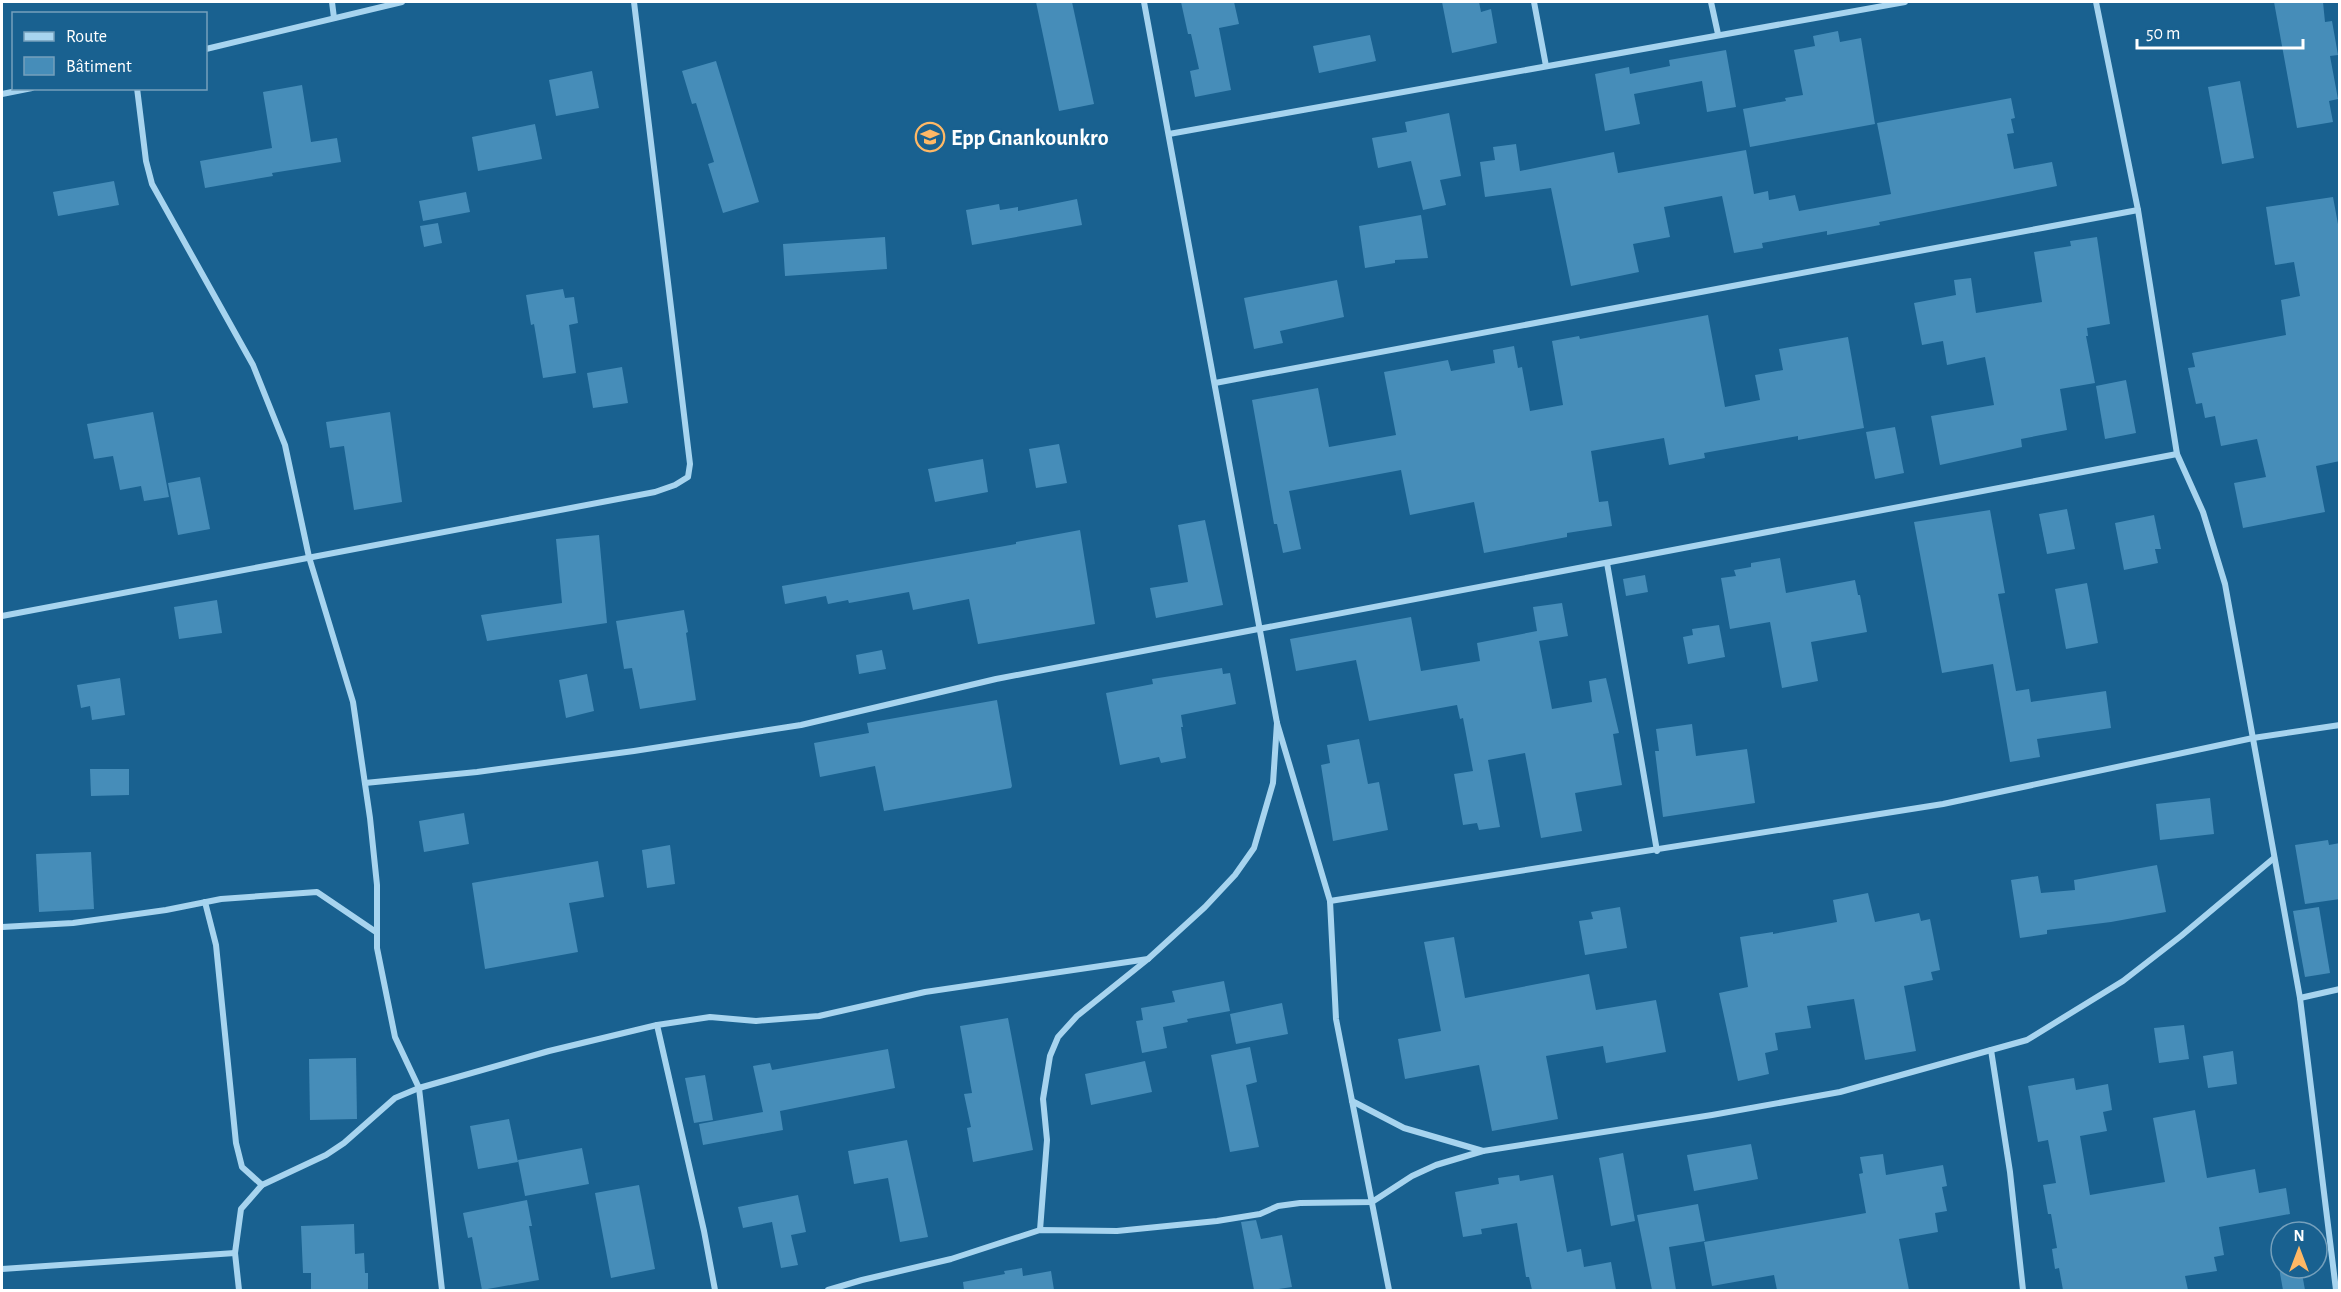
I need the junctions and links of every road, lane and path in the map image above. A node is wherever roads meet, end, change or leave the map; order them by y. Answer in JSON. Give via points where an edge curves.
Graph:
{"nodes":[{"id":1,"x":332,"y":2,"type":"edge"},
{"id":2,"x":402,"y":2,"type":"edge"},
{"id":3,"x":634,"y":2,"type":"edge"},
{"id":4,"x":1144,"y":2,"type":"edge"},
{"id":5,"x":1534,"y":2,"type":"edge"},
{"id":6,"x":1712,"y":2,"type":"edge"},
{"id":7,"x":1905,"y":2,"type":"edge"},
{"id":8,"x":2096,"y":2,"type":"edge"},
{"id":9,"x":334,"y":18,"type":"junction"},
{"id":10,"x":1718,"y":34,"type":"junction"},
{"id":11,"x":207,"y":49,"type":"edge"},
{"id":12,"x":1546,"y":66,"type":"junction"},
{"id":13,"x":22,"y":90,"type":"edge"},
{"id":14,"x":137,"y":90,"type":"edge"},
{"id":15,"x":2,"y":94,"type":"edge"},
{"id":16,"x":1169,"y":134,"type":"junction"},
{"id":17,"x":2138,"y":210,"type":"junction"},
{"id":18,"x":1215,"y":383,"type":"junction"},
{"id":19,"x":2177,"y":454,"type":"junction"},
{"id":20,"x":309,"y":557,"type":"junction"},
{"id":21,"x":1607,"y":564,"type":"junction"},
{"id":22,"x":2,"y":616,"type":"edge"},
{"id":23,"x":1259,"y":630,"type":"junction"},
{"id":24,"x":1277,"y":723,"type":"junction"},
{"id":25,"x":2340,"y":725,"type":"edge"},
{"id":26,"x":2253,"y":738,"type":"junction"},
{"id":27,"x":365,"y":783,"type":"junction"},
{"id":28,"x":1657,"y":851,"type":"junction"},
{"id":29,"x":2274,"y":858,"type":"junction"},
{"id":30,"x":205,"y":902,"type":"junction"},
{"id":31,"x":1330,"y":902,"type":"junction"},
{"id":32,"x":2,"y":927,"type":"edge"},
{"id":33,"x":376,"y":932,"type":"junction"},
{"id":34,"x":1148,"y":959,"type":"junction"},
{"id":35,"x":2340,"y":989,"type":"edge"},
{"id":36,"x":2300,"y":998,"type":"junction"},
{"id":37,"x":657,"y":1025,"type":"junction"},
{"id":38,"x":1991,"y":1050,"type":"junction"},
{"id":39,"x":418,"y":1088,"type":"junction"},
{"id":40,"x":1352,"y":1101,"type":"junction"},
{"id":41,"x":1483,"y":1151,"type":"junction"},
{"id":42,"x":262,"y":1185,"type":"junction"},
{"id":43,"x":1372,"y":1202,"type":"junction"},
{"id":44,"x":1040,"y":1230,"type":"junction"},
{"id":45,"x":235,"y":1253,"type":"junction"},
{"id":46,"x":2,"y":1269,"type":"edge"},
{"id":47,"x":239,"y":1290,"type":"edge"},
{"id":48,"x":442,"y":1290,"type":"edge"},
{"id":49,"x":715,"y":1290,"type":"edge"},
{"id":50,"x":828,"y":1290,"type":"edge"},
{"id":51,"x":1389,"y":1290,"type":"edge"},
{"id":52,"x":2023,"y":1290,"type":"edge"},
{"id":53,"x":2336,"y":1290,"type":"edge"}],
"edges":[{"from":1,"to":9,"type":"street"},
{"from":2,"to":9,"type":"street"},
{"from":3,"to":20,"type":"street","via":[[690,464],[688,477],[655,492]]},
{"from":4,"to":16,"type":"street"},
{"from":5,"to":12,"type":"street"},
{"from":6,"to":10,"type":"street"},
{"from":7,"to":10,"type":"street"},
{"from":8,"to":17,"type":"street"},
{"from":9,"to":11,"type":"street"},
{"from":10,"to":12,"type":"street"},
{"from":12,"to":16,"type":"street"},
{"from":13,"to":15,"type":"street"},
{"from":14,"to":20,"type":"street","via":[[152,184],[254,365],[285,445]]},
{"from":16,"to":18,"type":"street"},
{"from":17,"to":18,"type":"street"},
{"from":17,"to":19,"type":"street"},
{"from":18,"to":23,"type":"street"},
{"from":19,"to":21,"type":"street"},
{"from":19,"to":26,"type":"street","via":[[2203,512],[2225,585]]},
{"from":20,"to":22,"type":"street"},
{"from":20,"to":27,"type":"street","via":[[353,702]]},
{"from":21,"to":23,"type":"street"},
{"from":21,"to":28,"type":"street"},
{"from":23,"to":24,"type":"street"},
{"from":23,"to":27,"type":"street","via":[[996,679],[801,725],[477,772]]},
{"from":24,"to":31,"type":"street"},
{"from":24,"to":34,"type":"street","via":[[1273,783],[1254,848],[1205,907]]},
{"from":25,"to":26,"type":"street"},
{"from":26,"to":28,"type":"street","via":[[1943,804]]},
{"from":26,"to":29,"type":"street"},
{"from":27,"to":33,"type":"street","via":[[377,885]]},
{"from":28,"to":31,"type":"street"},
{"from":29,"to":36,"type":"street"},
{"from":29,"to":38,"type":"street","via":[[2123,981],[2027,1040]]},
{"from":30,"to":32,"type":"street","via":[[73,923]]},
{"from":30,"to":33,"type":"street","via":[[317,892]]},
{"from":30,"to":42,"type":"street","via":[[216,945],[236,1143],[242,1167]]},
{"from":31,"to":40,"type":"street","via":[[1336,1019]]},
{"from":33,"to":39,"type":"street","via":[[395,1037]]},
{"from":34,"to":37,"type":"street","via":[[925,992],[819,1016],[756,1021],[710,1017]]},
{"from":34,"to":44,"type":"street","via":[[1077,1017],[1058,1037],[1050,1056],[1043,1099],[1047,1140]]},
{"from":35,"to":36,"type":"street"},
{"from":36,"to":53,"type":"street"},
{"from":37,"to":39,"type":"street"},
{"from":37,"to":49,"type":"street"},
{"from":38,"to":41,"type":"street","via":[[1840,1092]]},
{"from":38,"to":52,"type":"street"},
{"from":39,"to":42,"type":"street","via":[[395,1098],[326,1155]]},
{"from":39,"to":48,"type":"street"},
{"from":40,"to":41,"type":"street","via":[[1404,1128]]},
{"from":40,"to":43,"type":"street"},
{"from":41,"to":43,"type":"street","via":[[1412,1176]]},
{"from":42,"to":45,"type":"street","via":[[241,1209]]},
{"from":43,"to":44,"type":"street","via":[[1300,1203],[1218,1221],[1117,1231]]},
{"from":43,"to":51,"type":"street"},
{"from":44,"to":50,"type":"street","via":[[951,1259]]},
{"from":45,"to":46,"type":"street"},
{"from":45,"to":47,"type":"street"}]}
